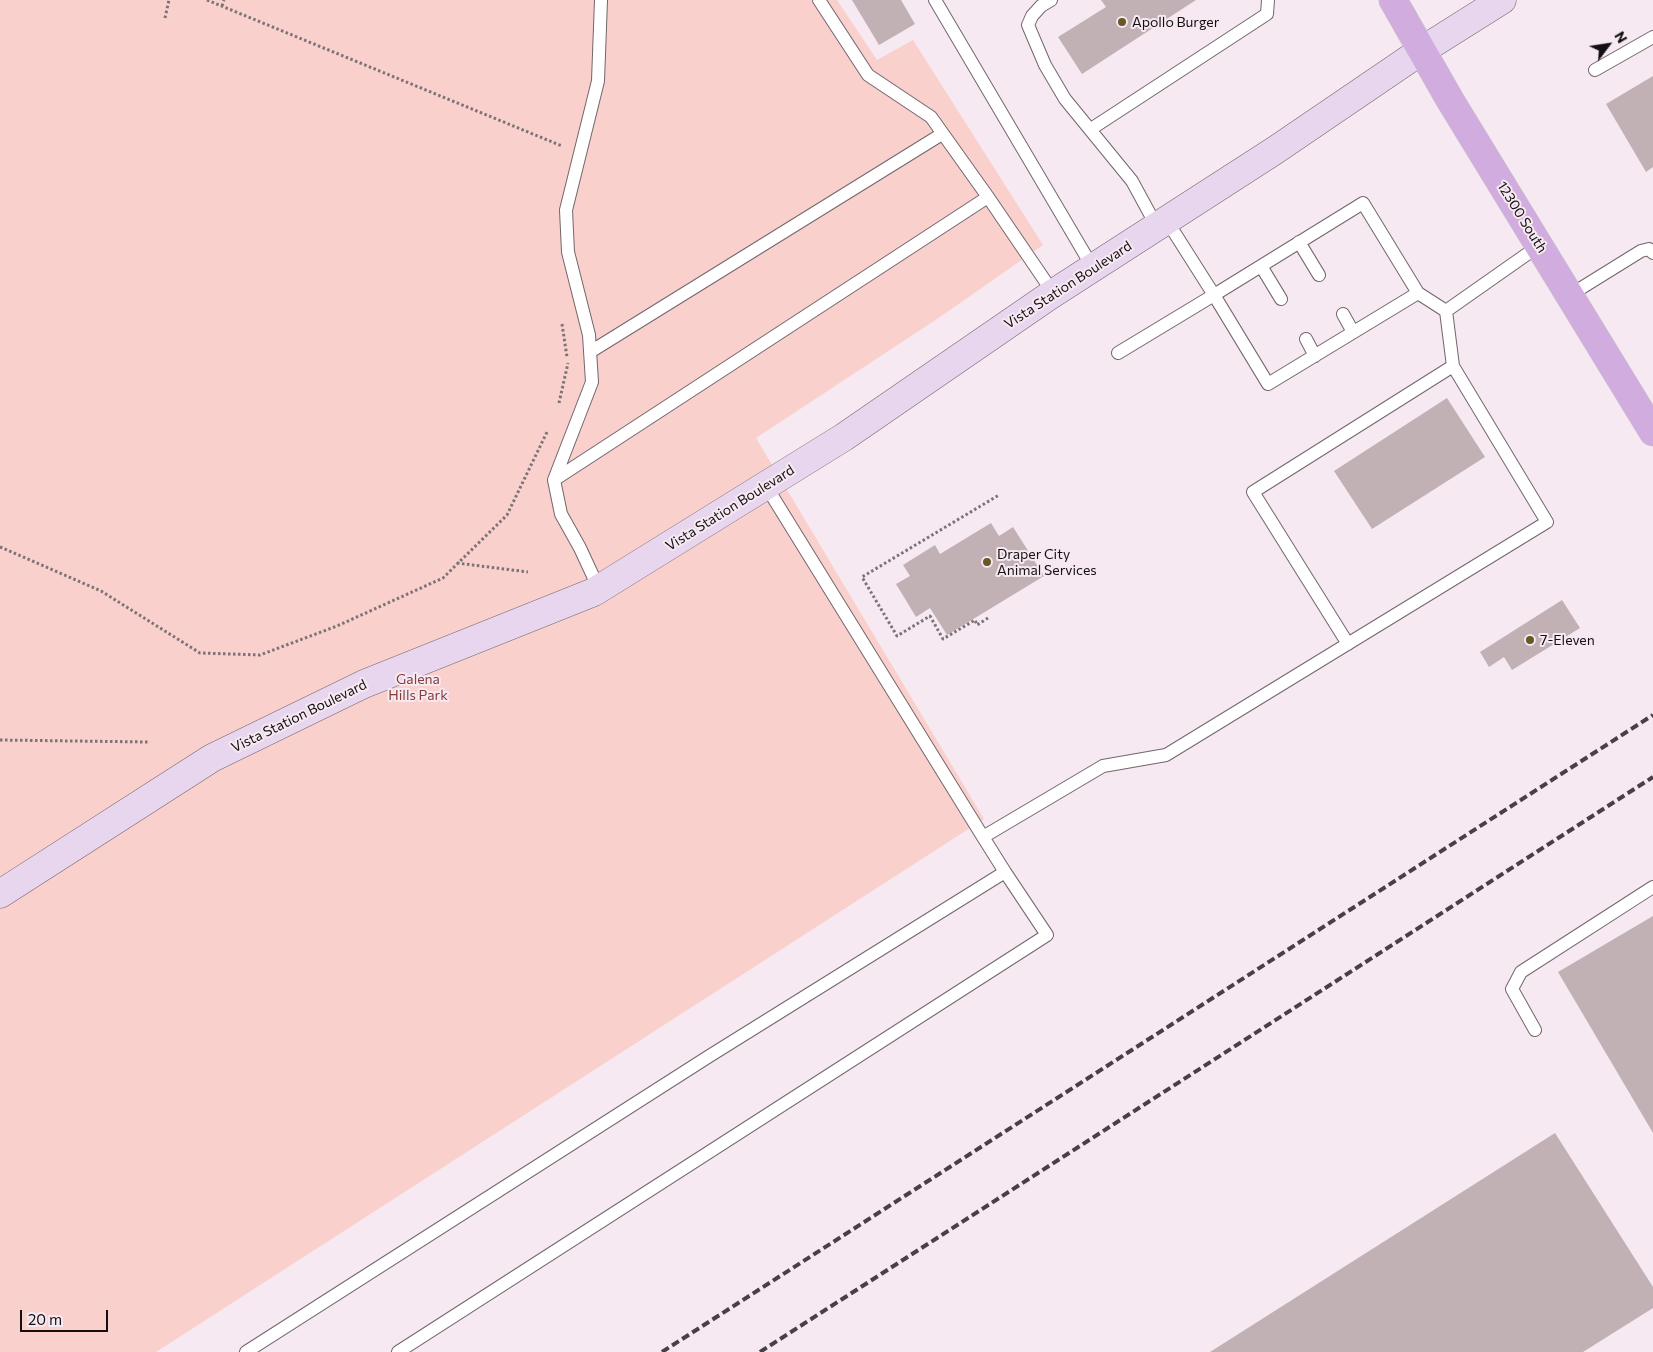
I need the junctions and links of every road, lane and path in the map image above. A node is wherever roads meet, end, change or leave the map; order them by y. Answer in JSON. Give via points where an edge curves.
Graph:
{"nodes":[{"id":1,"x":169,"y":0,"type":"edge"},
{"id":2,"x":207,"y":0,"type":"edge"},
{"id":3,"x":224,"y":0,"type":"edge"},
{"id":4,"x":600,"y":0,"type":"edge"},
{"id":5,"x":819,"y":0,"type":"edge"},
{"id":6,"x":935,"y":0,"type":"edge"},
{"id":7,"x":1051,"y":0,"type":"edge"},
{"id":8,"x":1268,"y":0,"type":"edge"},
{"id":9,"x":1393,"y":0,"type":"edge"},
{"id":10,"x":1502,"y":0,"type":"edge"},
{"id":11,"x":222,"y":6,"type":"junction"},
{"id":12,"x":165,"y":18,"type":"dead end"},
{"id":13,"x":1653,"y":36,"type":"edge"},
{"id":14,"x":1421,"y":51,"type":"junction"},
{"id":15,"x":1595,"y":70,"type":"dead end"},
{"id":16,"x":1091,"y":129,"type":"junction"},
{"id":17,"x":942,"y":134,"type":"junction"},
{"id":18,"x":564,"y":147,"type":"dead end"},
{"id":19,"x":988,"y":197,"type":"junction"},
{"id":20,"x":1162,"y":224,"type":"junction"},
{"id":21,"x":1299,"y":242,"type":"junction"},
{"id":22,"x":1540,"y":246,"type":"junction"},
{"id":23,"x":1653,"y":253,"type":"edge"},
{"id":24,"x":1261,"y":266,"type":"junction"},
{"id":25,"x":1093,"y":268,"type":"junction"},
{"id":26,"x":1319,"y":275,"type":"dead end"},
{"id":27,"x":1418,"y":293,"type":"junction"},
{"id":28,"x":1054,"y":294,"type":"junction"},
{"id":29,"x":1214,"y":295,"type":"junction"},
{"id":30,"x":1570,"y":295,"type":"junction"},
{"id":31,"x":1281,"y":298,"type":"dead end"},
{"id":32,"x":1446,"y":311,"type":"junction"},
{"id":33,"x":1343,"y":314,"type":"dead end"},
{"id":34,"x":561,"y":319,"type":"dead end"},
{"id":35,"x":1354,"y":332,"type":"junction"},
{"id":36,"x":1306,"y":339,"type":"dead end"},
{"id":37,"x":590,"y":352,"type":"junction"},
{"id":38,"x":1118,"y":353,"type":"dead end"},
{"id":39,"x":1316,"y":356,"type":"junction"},
{"id":40,"x":1453,"y":366,"type":"junction"},
{"id":41,"x":558,"y":405,"type":"dead end"},
{"id":42,"x":548,"y":430,"type":"dead end"},
{"id":43,"x":1653,"y":432,"type":"edge"},
{"id":44,"x":554,"y":480,"type":"junction"},
{"id":45,"x":766,"y":486,"type":"junction"},
{"id":46,"x":999,"y":496,"type":"dead end"},
{"id":47,"x":0,"y":548,"type":"edge"},
{"id":48,"x":457,"y":563,"type":"junction"},
{"id":49,"x":528,"y":572,"type":"dead end"},
{"id":50,"x":599,"y":589,"type":"junction"},
{"id":51,"x":988,"y":618,"type":"dead end"},
{"id":52,"x":1348,"y":644,"type":"junction"},
{"id":53,"x":0,"y":740,"type":"edge"},
{"id":54,"x":148,"y":742,"type":"dead end"},
{"id":55,"x":982,"y":837,"type":"junction"},
{"id":56,"x":1005,"y":872,"type":"junction"},
{"id":57,"x":1653,"y":887,"type":"edge"},
{"id":58,"x":0,"y":894,"type":"edge"},
{"id":59,"x":1535,"y":1030,"type":"dead end"},
{"id":60,"x":246,"y":1352,"type":"edge"},
{"id":61,"x":398,"y":1352,"type":"edge"}],
"edges":[{"from":1,"to":12,"type":"path"},
{"from":2,"to":11,"type":"path"},
{"from":3,"to":11,"type":"path"},
{"from":4,"to":37,"type":"lane","via":[[598,81],[566,210],[568,252]]},
{"from":5,"to":17,"type":"lane","via":[[868,74],[931,117]]},
{"from":6,"to":25,"type":"lane"},
{"from":7,"to":16,"type":"lane","via":[[1041,6],[1028,25],[1045,65],[1065,99]]},
{"from":8,"to":16,"type":"lane","via":[[1267,14]]},
{"from":9,"to":14,"type":"main road","name":"12300 South"},
{"from":10,"to":14,"type":"street","name":"Vista Station Boulevard"},
{"from":11,"to":18,"type":"path"},
{"from":13,"to":15,"type":"lane"},
{"from":14,"to":20,"type":"street","name":"Vista Station Boulevard"},
{"from":14,"to":22,"type":"main road","name":"12300 South"},
{"from":16,"to":20,"type":"lane"},
{"from":17,"to":19,"type":"lane"},
{"from":17,"to":37,"type":"lane"},
{"from":19,"to":28,"type":"lane"},
{"from":19,"to":44,"type":"lane"},
{"from":20,"to":25,"type":"street","name":"Vista Station Boulevard"},
{"from":20,"to":29,"type":"lane"},
{"from":21,"to":24,"type":"lane"},
{"from":21,"to":26,"type":"lane"},
{"from":21,"to":27,"type":"lane","via":[[1363,203]]},
{"from":22,"to":30,"type":"main road","name":"12300 South"},
{"from":22,"to":32,"type":"lane"},
{"from":23,"to":30,"type":"lane","via":[[1649,249],[1641,251]]},
{"from":24,"to":29,"type":"lane"},
{"from":24,"to":31,"type":"lane"},
{"from":25,"to":28,"type":"street","name":"Vista Station Boulevard"},
{"from":27,"to":32,"type":"lane"},
{"from":27,"to":35,"type":"lane"},
{"from":28,"to":45,"type":"street","name":"Vista Station Boulevard"},
{"from":29,"to":38,"type":"lane"},
{"from":29,"to":39,"type":"lane","via":[[1268,384]]},
{"from":30,"to":43,"type":"main road","name":"12300 South"},
{"from":32,"to":40,"type":"lane"},
{"from":33,"to":35,"type":"lane"},
{"from":34,"to":41,"type":"path","via":[[568,364]]},
{"from":35,"to":39,"type":"lane"},
{"from":36,"to":39,"type":"lane"},
{"from":37,"to":44,"type":"lane","via":[[592,382]]},
{"from":40,"to":52,"type":"lane","via":[[1547,522]]},
{"from":40,"to":52,"type":"lane","via":[[1253,492]]},
{"from":42,"to":48,"type":"path","via":[[507,515]]},
{"from":44,"to":50,"type":"lane","via":[[561,514]]},
{"from":45,"to":50,"type":"street","name":"Vista Station Boulevard"},
{"from":45,"to":55,"type":"lane"},
{"from":46,"to":51,"type":"path","via":[[862,577],[897,636],[930,616],[944,639],[975,620],[977,625]]},
{"from":47,"to":48,"type":"path","via":[[101,591],[200,653],[260,655],[337,626],[443,578]]},
{"from":48,"to":49,"type":"path"},
{"from":50,"to":58,"type":"street","name":"Vista Station Boulevard","via":[[364,684],[212,758]]},
{"from":52,"to":55,"type":"lane","via":[[1166,755],[1103,766]]},
{"from":53,"to":54,"type":"path"},
{"from":55,"to":56,"type":"lane"},
{"from":56,"to":60,"type":"lane","via":[[711,1054]]},
{"from":56,"to":61,"type":"lane","via":[[1047,935]]},
{"from":57,"to":59,"type":"lane","via":[[1521,972],[1512,989]]}]}
